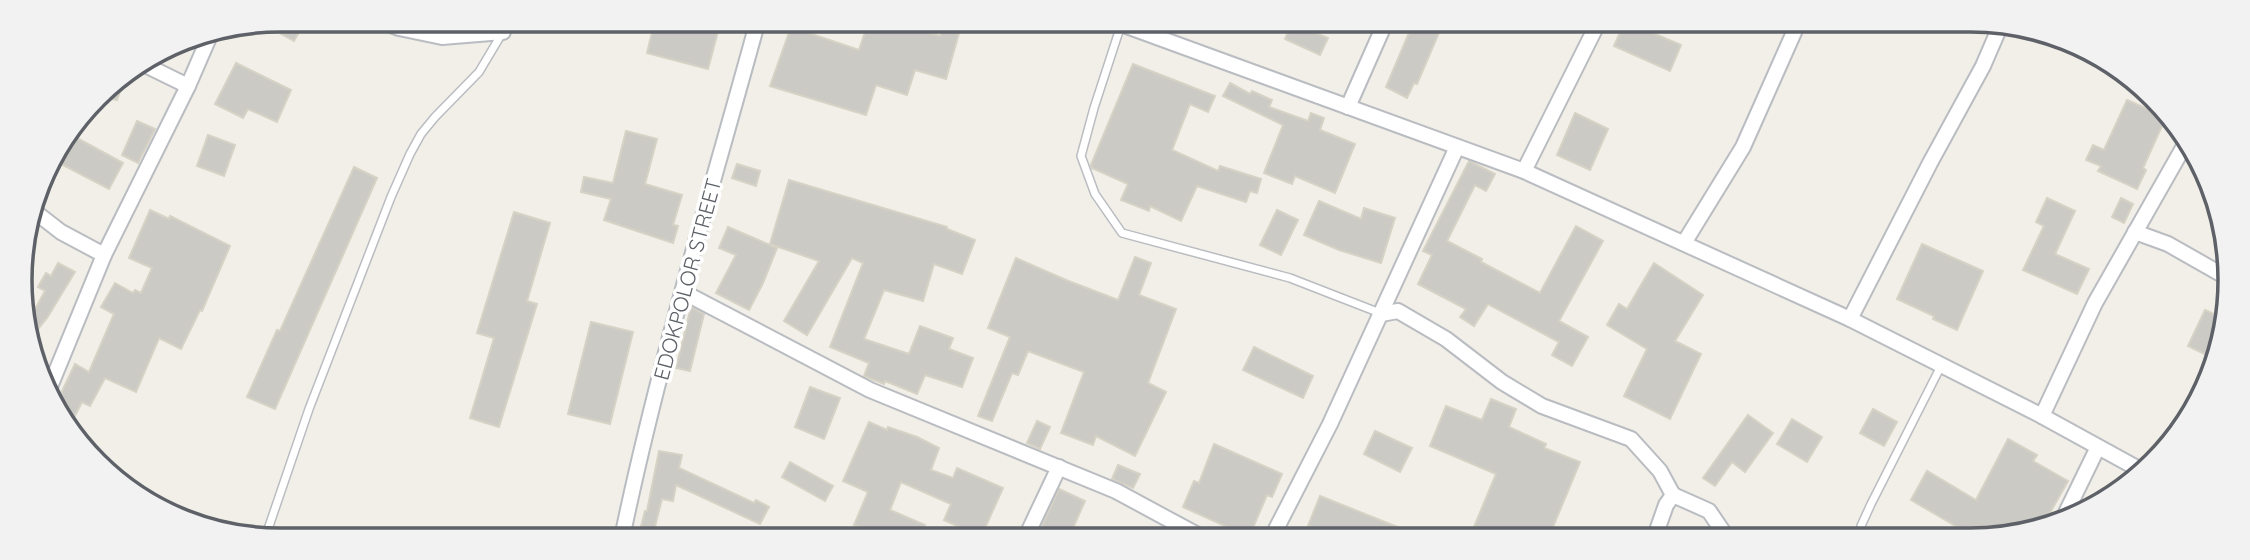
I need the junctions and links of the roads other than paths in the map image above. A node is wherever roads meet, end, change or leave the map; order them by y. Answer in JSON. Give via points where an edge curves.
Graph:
{"nodes":[{"id":1,"x":418,"y":32,"type":"edge"},
{"id":2,"x":471,"y":32,"type":"edge"},
{"id":3,"x":502,"y":32,"type":"edge"},
{"id":4,"x":755,"y":32,"type":"edge"},
{"id":5,"x":1113,"y":32,"type":"edge"},
{"id":6,"x":1157,"y":32,"type":"edge"},
{"id":7,"x":1381,"y":32,"type":"edge"},
{"id":8,"x":1593,"y":32,"type":"edge"},
{"id":9,"x":1795,"y":32,"type":"edge"},
{"id":10,"x":1997,"y":33,"type":"edge"},
{"id":11,"x":207,"y":43,"type":"edge"},
{"id":12,"x":150,"y":68,"type":"edge"},
{"id":13,"x":188,"y":86,"type":"junction"},
{"id":14,"x":1348,"y":107,"type":"junction"},
{"id":15,"x":1457,"y":147,"type":"junction"},
{"id":16,"x":2182,"y":150,"type":"edge"},
{"id":17,"x":1524,"y":170,"type":"junction"},
{"id":18,"x":40,"y":216,"type":"edge"},
{"id":19,"x":2135,"y":232,"type":"junction"},
{"id":20,"x":1684,"y":243,"type":"junction"},
{"id":21,"x":104,"y":255,"type":"junction"},
{"id":22,"x":2218,"y":272,"type":"edge"},
{"id":23,"x":683,"y":292,"type":"junction"},
{"id":24,"x":1381,"y":314,"type":"junction"},
{"id":25,"x":1850,"y":319,"type":"junction"},
{"id":26,"x":1941,"y":366,"type":"junction"},
{"id":27,"x":53,"y":380,"type":"edge"},
{"id":28,"x":2042,"y":416,"type":"junction"},
{"id":29,"x":2098,"y":447,"type":"junction"},
{"id":30,"x":1059,"y":467,"type":"junction"},
{"id":31,"x":2134,"y":467,"type":"edge"},
{"id":32,"x":1673,"y":495,"type":"junction"},
{"id":33,"x":2068,"y":509,"type":"edge"},
{"id":34,"x":268,"y":528,"type":"edge"},
{"id":35,"x":624,"y":528,"type":"edge"},
{"id":36,"x":1030,"y":528,"type":"edge"},
{"id":37,"x":1186,"y":528,"type":"edge"},
{"id":38,"x":1276,"y":528,"type":"edge"},
{"id":39,"x":1658,"y":528,"type":"edge"},
{"id":40,"x":1721,"y":528,"type":"edge"},
{"id":41,"x":1861,"y":528,"type":"edge"}],
"edges":[{"from":1,"to":2,"type":"street","via":[[442,37]]},
{"from":3,"to":34,"type":"lane","via":[[479,72],[435,117],[410,154],[309,409]]},
{"from":4,"to":23,"type":"street","name":"EDOKPOLOR STREET"},
{"from":5,"to":24,"type":"lane","via":[[1081,156],[1095,194],[1122,233],[1290,278]]},
{"from":6,"to":14,"type":"street"},
{"from":7,"to":14,"type":"street"},
{"from":8,"to":17,"type":"street"},
{"from":9,"to":20,"type":"street","via":[[1743,147]]},
{"from":10,"to":25,"type":"street"},
{"from":11,"to":13,"type":"street"},
{"from":12,"to":13,"type":"street"},
{"from":13,"to":21,"type":"street"},
{"from":14,"to":15,"type":"street"},
{"from":15,"to":17,"type":"street"},
{"from":15,"to":24,"type":"street"},
{"from":16,"to":19,"type":"street"},
{"from":17,"to":20,"type":"street"},
{"from":18,"to":21,"type":"street","via":[[61,233]]},
{"from":19,"to":22,"type":"street","via":[[2168,244]]},
{"from":19,"to":28,"type":"street","via":[[2095,303]]},
{"from":20,"to":25,"type":"street"},
{"from":21,"to":27,"type":"street"},
{"from":23,"to":30,"type":"street","via":[[870,390]]},
{"from":23,"to":35,"type":"street","name":"EDOKPOLOR STREET"},
{"from":24,"to":32,"type":"street","via":[[1398,311],[1542,406],[1630,439],[1660,471]]},
{"from":24,"to":38,"type":"street"},
{"from":25,"to":26,"type":"street"},
{"from":26,"to":28,"type":"street"},
{"from":26,"to":41,"type":"lane"},
{"from":28,"to":29,"type":"street"},
{"from":29,"to":31,"type":"street"},
{"from":29,"to":33,"type":"street"},
{"from":30,"to":36,"type":"street"},
{"from":30,"to":37,"type":"street"},
{"from":32,"to":39,"type":"street"},
{"from":32,"to":40,"type":"street","via":[[1709,510]]}]}
